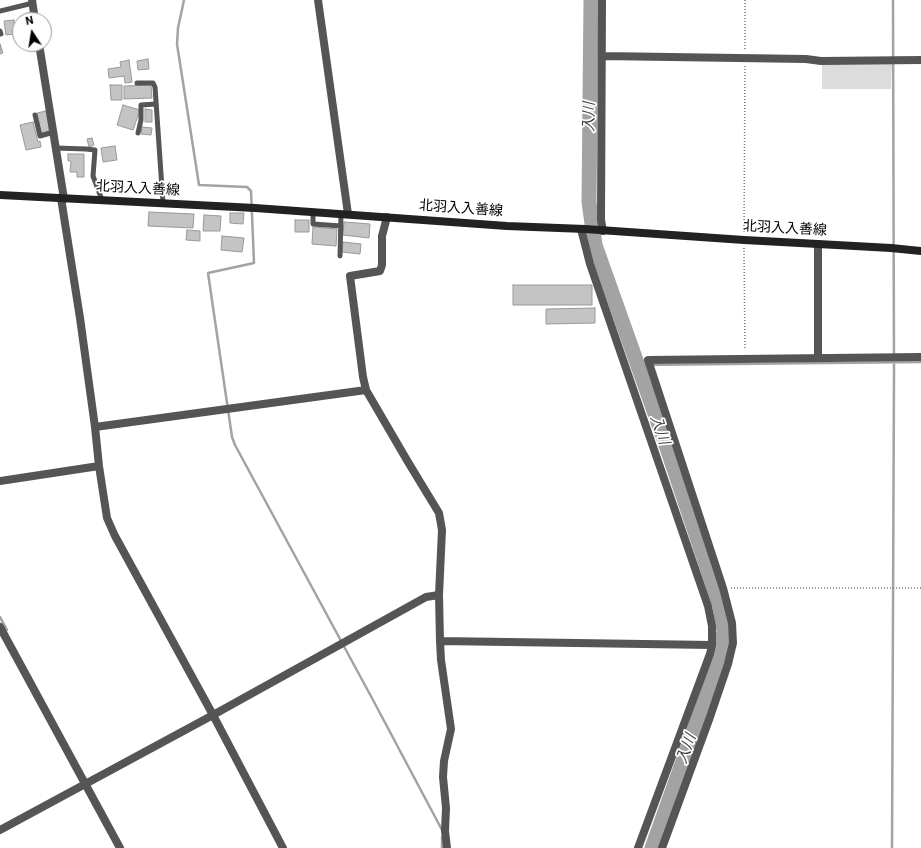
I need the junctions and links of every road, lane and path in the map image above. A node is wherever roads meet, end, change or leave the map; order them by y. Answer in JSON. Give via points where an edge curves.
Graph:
{"nodes":[{"id":1,"x":318,"y":0,"type":"edge"},
{"id":2,"x":602,"y":0,"type":"edge"},
{"id":3,"x":745,"y":0,"type":"edge"},
{"id":4,"x":32,"y":2,"type":"edge"},
{"id":5,"x":0,"y":11,"type":"edge"},
{"id":6,"x":34,"y":12,"type":"edge"},
{"id":7,"x":40,"y":52,"type":"edge"},
{"id":8,"x":602,"y":56,"type":"junction"},
{"id":9,"x":746,"y":58,"type":"junction"},
{"id":10,"x":921,"y":60,"type":"edge"},
{"id":11,"x":137,"y":83,"type":"dead end"},
{"id":12,"x":156,"y":104,"type":"junction"},
{"id":13,"x":35,"y":115,"type":"dead end"},
{"id":14,"x":54,"y":132,"type":"junction"},
{"id":15,"x":138,"y":133,"type":"dead end"},
{"id":16,"x":56,"y":148,"type":"junction"},
{"id":17,"x":0,"y":195,"type":"edge"},
{"id":18,"x":62,"y":199,"type":"junction"},
{"id":19,"x":102,"y":200,"type":"junction"},
{"id":20,"x":163,"y":203,"type":"junction"},
{"id":21,"x":313,"y":212,"type":"junction"},
{"id":22,"x":345,"y":214,"type":"junction"},
{"id":23,"x":387,"y":217,"type":"junction"},
{"id":24,"x":341,"y":226,"type":"junction"},
{"id":25,"x":583,"y":229,"type":"junction"},
{"id":26,"x":601,"y":231,"type":"junction"},
{"id":27,"x":744,"y":240,"type":"junction"},
{"id":28,"x":818,"y":244,"type":"junction"},
{"id":29,"x":921,"y":251,"type":"edge"},
{"id":30,"x":340,"y":256,"type":"dead end"},
{"id":31,"x":921,"y":357,"type":"edge"},
{"id":32,"x":745,"y":358,"type":"junction"},
{"id":33,"x":818,"y":358,"type":"junction"},
{"id":34,"x":366,"y":390,"type":"junction"},
{"id":35,"x":95,"y":427,"type":"junction"},
{"id":36,"x":99,"y":466,"type":"junction"},
{"id":37,"x":0,"y":482,"type":"edge"},
{"id":38,"x":723,"y":588,"type":"junction"},
{"id":39,"x":921,"y":588,"type":"edge"},
{"id":40,"x":439,"y":596,"type":"junction"},
{"id":41,"x":0,"y":627,"type":"edge"},
{"id":42,"x":440,"y":641,"type":"junction"},
{"id":43,"x":712,"y":645,"type":"junction"},
{"id":44,"x":213,"y":715,"type":"junction"},
{"id":45,"x":85,"y":784,"type":"junction"},
{"id":46,"x":0,"y":830,"type":"edge"},
{"id":47,"x":120,"y":848,"type":"edge"},
{"id":48,"x":283,"y":848,"type":"edge"},
{"id":49,"x":447,"y":848,"type":"edge"},
{"id":50,"x":638,"y":848,"type":"edge"},
{"id":51,"x":662,"y":848,"type":"edge"}],
"edges":[{"from":1,"to":22,"type":"street"},
{"from":2,"to":8,"type":"street"},
{"from":3,"to":9,"type":"path"},
{"from":4,"to":5,"type":"lane"},
{"from":4,"to":6,"type":"street"},
{"from":7,"to":14,"type":"street"},
{"from":8,"to":9,"type":"street"},
{"from":8,"to":26,"type":"street"},
{"from":9,"to":10,"type":"street","via":[[821,61]]},
{"from":9,"to":27,"type":"path"},
{"from":11,"to":12,"type":"lane","via":[[153,83]]},
{"from":12,"to":15,"type":"lane","via":[[141,105]]},
{"from":12,"to":20,"type":"lane"},
{"from":13,"to":14,"type":"lane","via":[[40,136]]},
{"from":14,"to":16,"type":"street"},
{"from":16,"to":18,"type":"street"},
{"from":16,"to":19,"type":"lane","via":[[95,150],[93,176]]},
{"from":17,"to":18,"type":"main road","name":"北羽入入善線"},
{"from":18,"to":19,"type":"main road","name":"北羽入入善線"},
{"from":18,"to":35,"type":"street"},
{"from":19,"to":20,"type":"main road","name":"北羽入入善線"},
{"from":20,"to":21,"type":"main road","name":"北羽入入善線"},
{"from":21,"to":22,"type":"main road","name":"北羽入入善線"},
{"from":21,"to":24,"type":"lane","via":[[313,224]]},
{"from":22,"to":23,"type":"main road","name":"北羽入入善線"},
{"from":22,"to":24,"type":"lane"},
{"from":23,"to":25,"type":"main road","name":"北羽入入善線"},
{"from":23,"to":34,"type":"street","via":[[382,236],[380,270],[350,276]]},
{"from":24,"to":30,"type":"lane"},
{"from":25,"to":26,"type":"main road","name":"北羽入入善線"},
{"from":25,"to":43,"type":"street","via":[[590,264],[708,606]]},
{"from":26,"to":27,"type":"main road","name":"北羽入入善線"},
{"from":27,"to":28,"type":"main road","name":"北羽入入善線"},
{"from":27,"to":32,"type":"path"},
{"from":28,"to":29,"type":"main road","name":"北羽入入善線"},
{"from":28,"to":33,"type":"street"},
{"from":31,"to":33,"type":"street"},
{"from":32,"to":33,"type":"street"},
{"from":32,"to":38,"type":"street","via":[[648,360]]},
{"from":34,"to":35,"type":"street"},
{"from":34,"to":40,"type":"street","via":[[439,513],[442,530]]},
{"from":35,"to":36,"type":"street"},
{"from":36,"to":37,"type":"street"},
{"from":36,"to":44,"type":"street","via":[[107,518],[115,536]]},
{"from":38,"to":39,"type":"path"},
{"from":38,"to":51,"type":"street","via":[[732,623],[733,643],[728,664]]},
{"from":40,"to":42,"type":"street"},
{"from":40,"to":44,"type":"street","via":[[426,598]]},
{"from":41,"to":45,"type":"street"},
{"from":42,"to":43,"type":"street"},
{"from":42,"to":49,"type":"street","via":[[451,729],[443,777]]},
{"from":43,"to":50,"type":"street"},
{"from":44,"to":45,"type":"street"},
{"from":44,"to":48,"type":"street"},
{"from":45,"to":46,"type":"street"},
{"from":45,"to":47,"type":"street"}]}
